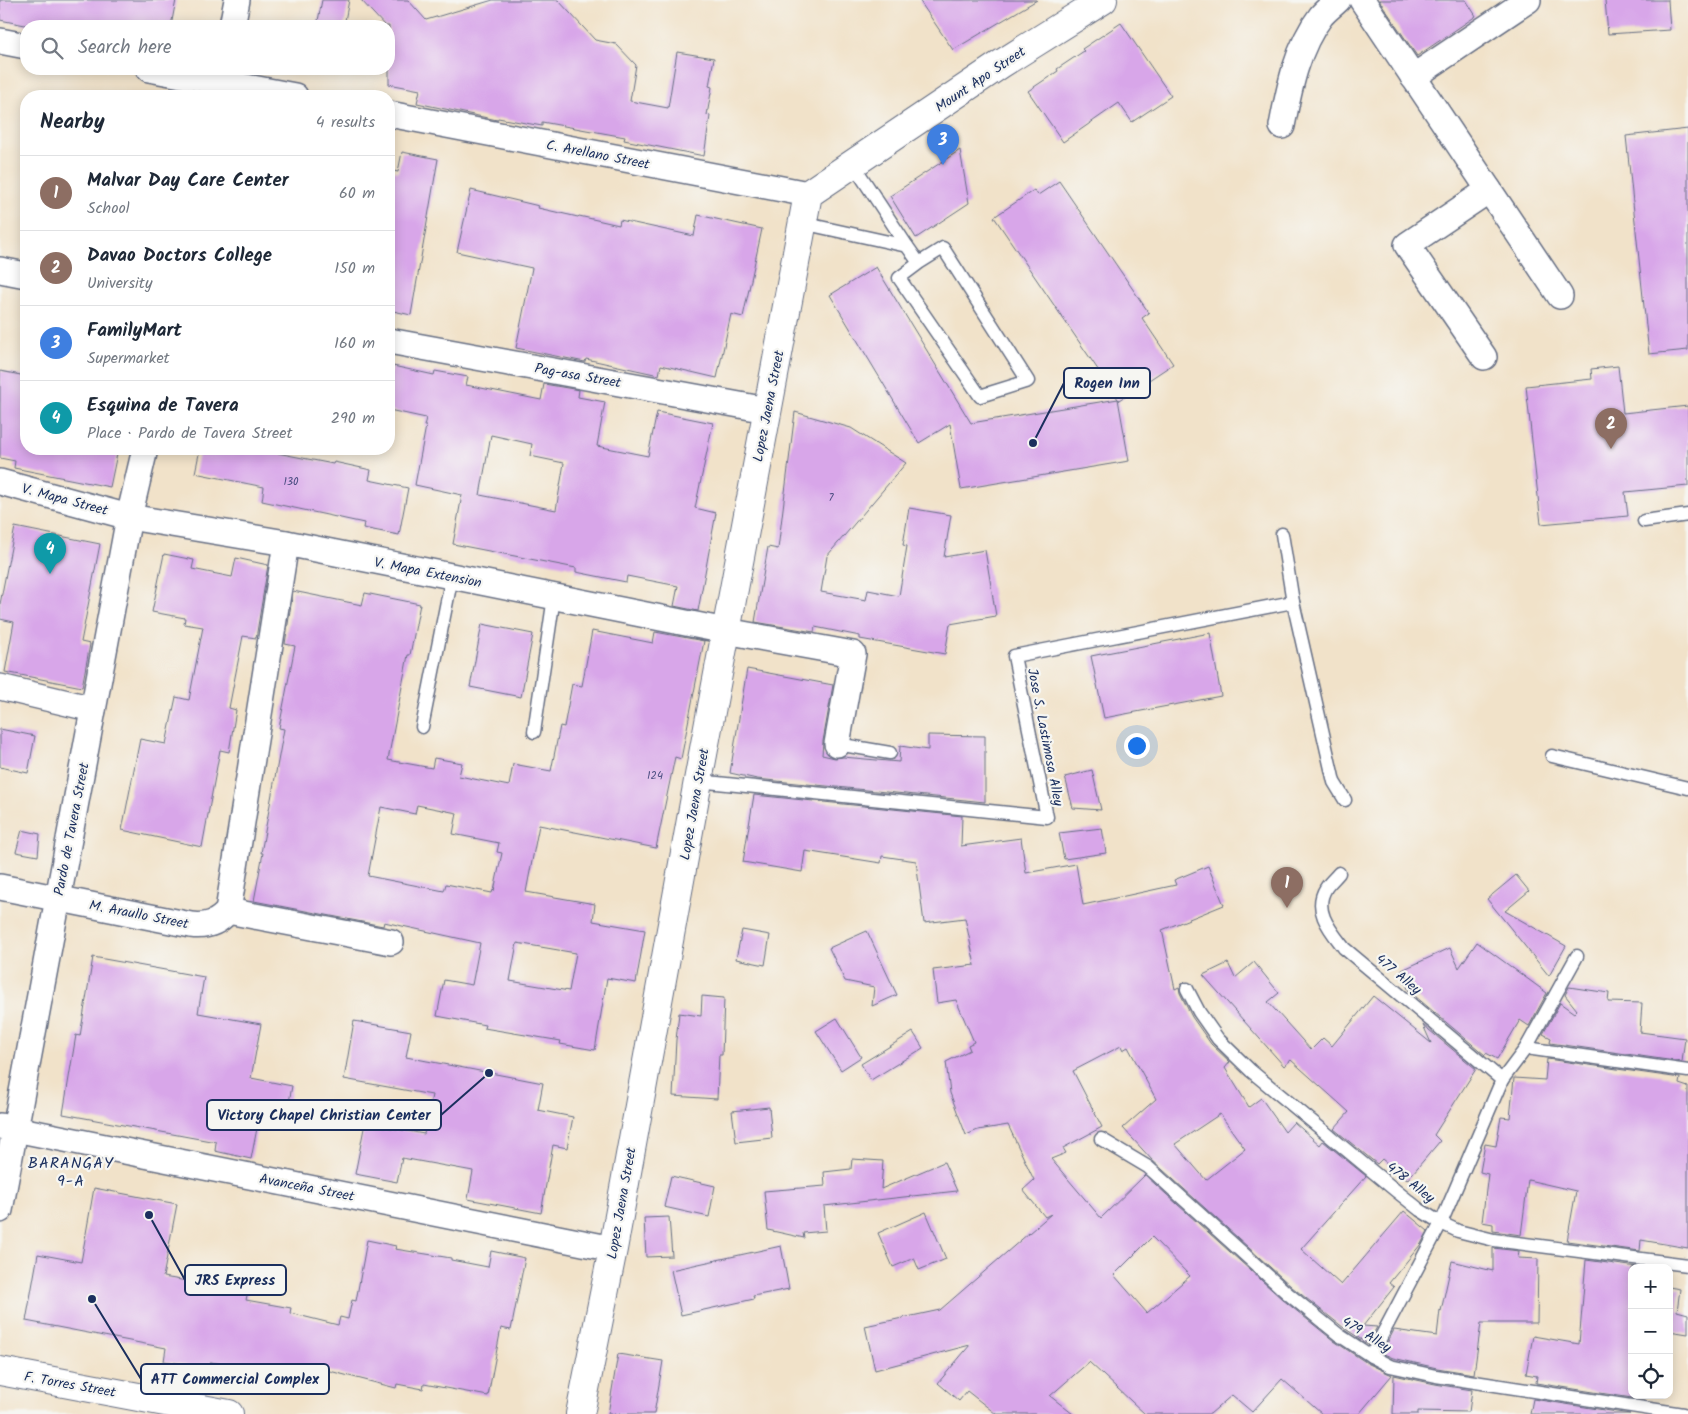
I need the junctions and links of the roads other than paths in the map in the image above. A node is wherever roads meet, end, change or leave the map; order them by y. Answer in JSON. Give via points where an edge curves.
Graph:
{"nodes":[{"id":1,"x":236,"y":0,"type":"edge"},
{"id":2,"x":1103,"y":0,"type":"edge"},
{"id":3,"x":1338,"y":0,"type":"edge"},
{"id":4,"x":1362,"y":0,"type":"edge"},
{"id":5,"x":1528,"y":0,"type":"edge"},
{"id":6,"x":233,"y":20,"type":"edge"},
{"id":7,"x":0,"y":41,"type":"edge"},
{"id":8,"x":20,"y":45,"type":"edge"},
{"id":9,"x":183,"y":75,"type":"edge"},
{"id":10,"x":1413,"y":77,"type":"junction"},
{"id":11,"x":222,"y":82,"type":"edge"},
{"id":12,"x":264,"y":90,"type":"edge"},
{"id":13,"x":395,"y":115,"type":"edge"},
{"id":14,"x":1282,"y":126,"type":"dead end"},
{"id":15,"x":853,"y":164,"type":"junction"},
{"id":16,"x":1489,"y":190,"type":"junction"},
{"id":17,"x":808,"y":194,"type":"junction"},
{"id":18,"x":802,"y":223,"type":"junction"},
{"id":19,"x":907,"y":246,"type":"junction"},
{"id":20,"x":919,"y":263,"type":"junction"},
{"id":21,"x":0,"y":270,"type":"edge"},
{"id":22,"x":20,"y":274,"type":"edge"},
{"id":23,"x":1560,"y":296,"type":"dead end"},
{"id":24,"x":395,"y":342,"type":"edge"},
{"id":25,"x":1484,"y":357,"type":"dead end"},
{"id":26,"x":767,"y":410,"type":"junction"},
{"id":27,"x":144,"y":455,"type":"edge"},
{"id":28,"x":0,"y":482,"type":"edge"},
{"id":29,"x":1688,"y":515,"type":"edge"},
{"id":30,"x":129,"y":517,"type":"junction"},
{"id":31,"x":1644,"y":520,"type":"dead end"},
{"id":32,"x":1282,"y":534,"type":"dead end"},
{"id":33,"x":286,"y":543,"type":"junction"},
{"id":34,"x":452,"y":576,"type":"junction"},
{"id":35,"x":554,"y":597,"type":"junction"},
{"id":36,"x":1293,"y":602,"type":"junction"},
{"id":37,"x":726,"y":631,"type":"junction"},
{"id":38,"x":0,"y":687,"type":"edge"},
{"id":39,"x":93,"y":709,"type":"junction"},
{"id":40,"x":422,"y":726,"type":"dead end"},
{"id":41,"x":534,"y":732,"type":"dead end"},
{"id":42,"x":837,"y":744,"type":"joint"},
{"id":43,"x":890,"y":753,"type":"dead end"},
{"id":44,"x":1552,"y":756,"type":"dead end"},
{"id":45,"x":698,"y":781,"type":"junction"},
{"id":46,"x":1688,"y":788,"type":"edge"},
{"id":47,"x":1345,"y":800,"type":"dead end"},
{"id":48,"x":1339,"y":873,"type":"dead end"},
{"id":49,"x":0,"y":887,"type":"edge"},
{"id":50,"x":58,"y":899,"type":"junction"},
{"id":51,"x":228,"y":911,"type":"junction"},
{"id":52,"x":391,"y":942,"type":"dead end"},
{"id":53,"x":1577,"y":956,"type":"dead end"},
{"id":54,"x":1187,"y":989,"type":"dead end"},
{"id":55,"x":1526,"y":1048,"type":"junction"},
{"id":56,"x":1688,"y":1071,"type":"edge"},
{"id":57,"x":1502,"y":1080,"type":"junction"},
{"id":58,"x":8,"y":1127,"type":"edge"},
{"id":59,"x":1101,"y":1139,"type":"dead end"},
{"id":60,"x":0,"y":1210,"type":"edge"},
{"id":61,"x":1441,"y":1223,"type":"junction"},
{"id":62,"x":613,"y":1249,"type":"junction"},
{"id":63,"x":1688,"y":1265,"type":"edge"},
{"id":64,"x":1371,"y":1356,"type":"junction"},
{"id":65,"x":0,"y":1371,"type":"edge"},
{"id":66,"x":229,"y":1414,"type":"edge"},
{"id":67,"x":580,"y":1414,"type":"edge"},
{"id":68,"x":1683,"y":1414,"type":"edge"}],
"edges":[{"from":1,"to":6,"type":"street"},
{"from":2,"to":15,"type":"street","name":"Mount Apo Street"},
{"from":3,"to":14,"type":"street","via":[[1321,16],[1303,49]]},
{"from":4,"to":10,"type":"street"},
{"from":5,"to":10,"type":"street"},
{"from":7,"to":8,"type":"street"},
{"from":9,"to":11,"type":"street"},
{"from":10,"to":16,"type":"street"},
{"from":11,"to":12,"type":"street"},
{"from":13,"to":17,"type":"street","name":"C. Arellano Street"},
{"from":15,"to":17,"type":"street","name":"Mount Apo Street"},
{"from":15,"to":19,"type":"lane"},
{"from":16,"to":23,"type":"street"},
{"from":16,"to":25,"type":"street","via":[[1407,244]]},
{"from":17,"to":18,"type":"street","name":"Lopez Jaena Street"},
{"from":18,"to":19,"type":"lane"},
{"from":18,"to":26,"type":"street","name":"Lopez Jaena Street"},
{"from":19,"to":20,"type":"lane"},
{"from":20,"to":20,"type":"lane","via":[[900,278],[980,396],[1028,381],[943,248]]},
{"from":21,"to":22,"type":"street"},
{"from":24,"to":26,"type":"street","name":"Pag-asa Street"},
{"from":26,"to":37,"type":"street","name":"Lopez Jaena Street"},
{"from":27,"to":30,"type":"street","name":"Pardo de Tavera Street"},
{"from":28,"to":30,"type":"street","name":"V. Mapa Street"},
{"from":29,"to":31,"type":"lane"},
{"from":30,"to":33,"type":"street","name":"V. Mapa Extension"},
{"from":30,"to":39,"type":"street","name":"Pardo de Tavera Street"},
{"from":32,"to":36,"type":"lane"},
{"from":33,"to":34,"type":"street","name":"V. Mapa Extension"},
{"from":33,"to":51,"type":"street"},
{"from":34,"to":35,"type":"street","name":"V. Mapa Extension"},
{"from":34,"to":40,"type":"lane"},
{"from":35,"to":37,"type":"street","name":"V. Mapa Extension"},
{"from":35,"to":41,"type":"lane"},
{"from":36,"to":45,"type":"lane","name":"Jose S. Lastimosa Alley","via":[[1014,656],[1047,817]]},
{"from":36,"to":47,"type":"lane","via":[[1334,782]]},
{"from":37,"to":42,"type":"street","name":"V. Mapa Extension","via":[[853,654]]},
{"from":37,"to":45,"type":"street","name":"Lopez Jaena Street"},
{"from":38,"to":39,"type":"street"},
{"from":39,"to":50,"type":"street","name":"Pardo de Tavera Street"},
{"from":42,"to":43,"type":"lane"},
{"from":44,"to":46,"type":"lane"},
{"from":45,"to":62,"type":"street","name":"Lopez Jaena Street"},
{"from":48,"to":57,"type":"lane","name":"477 Alley","via":[[1326,888],[1321,901],[1322,914],[1329,929],[1344,948]]},
{"from":49,"to":50,"type":"street","name":"M. Araullo Street"},
{"from":50,"to":51,"type":"street","name":"M. Araullo Street","via":[[200,926],[216,922]]},
{"from":50,"to":58,"type":"street","name":"Pardo de Tavera Street"},
{"from":51,"to":52,"type":"street"},
{"from":53,"to":55,"type":"lane"},
{"from":54,"to":61,"type":"lane","name":"478 Alley","via":[[1218,1039],[1251,1072],[1414,1205]]},
{"from":55,"to":56,"type":"lane"},
{"from":55,"to":57,"type":"lane"},
{"from":57,"to":61,"type":"lane"},
{"from":58,"to":60,"type":"street","name":"Pardo de Tavera Street"},
{"from":58,"to":62,"type":"street","name":"Avanceña Street"},
{"from":59,"to":64,"type":"lane","name":"479 Alley","via":[[1148,1167],[1293,1298],[1338,1335]]},
{"from":61,"to":63,"type":"lane","name":"478 Alley","via":[[1494,1240]]},
{"from":61,"to":64,"type":"lane"},
{"from":62,"to":67,"type":"street","name":"Lopez Jaena Street"},
{"from":64,"to":68,"type":"lane","name":"479 Alley","via":[[1407,1370]]},
{"from":65,"to":66,"type":"street","name":"F. Torres Street"}]}
